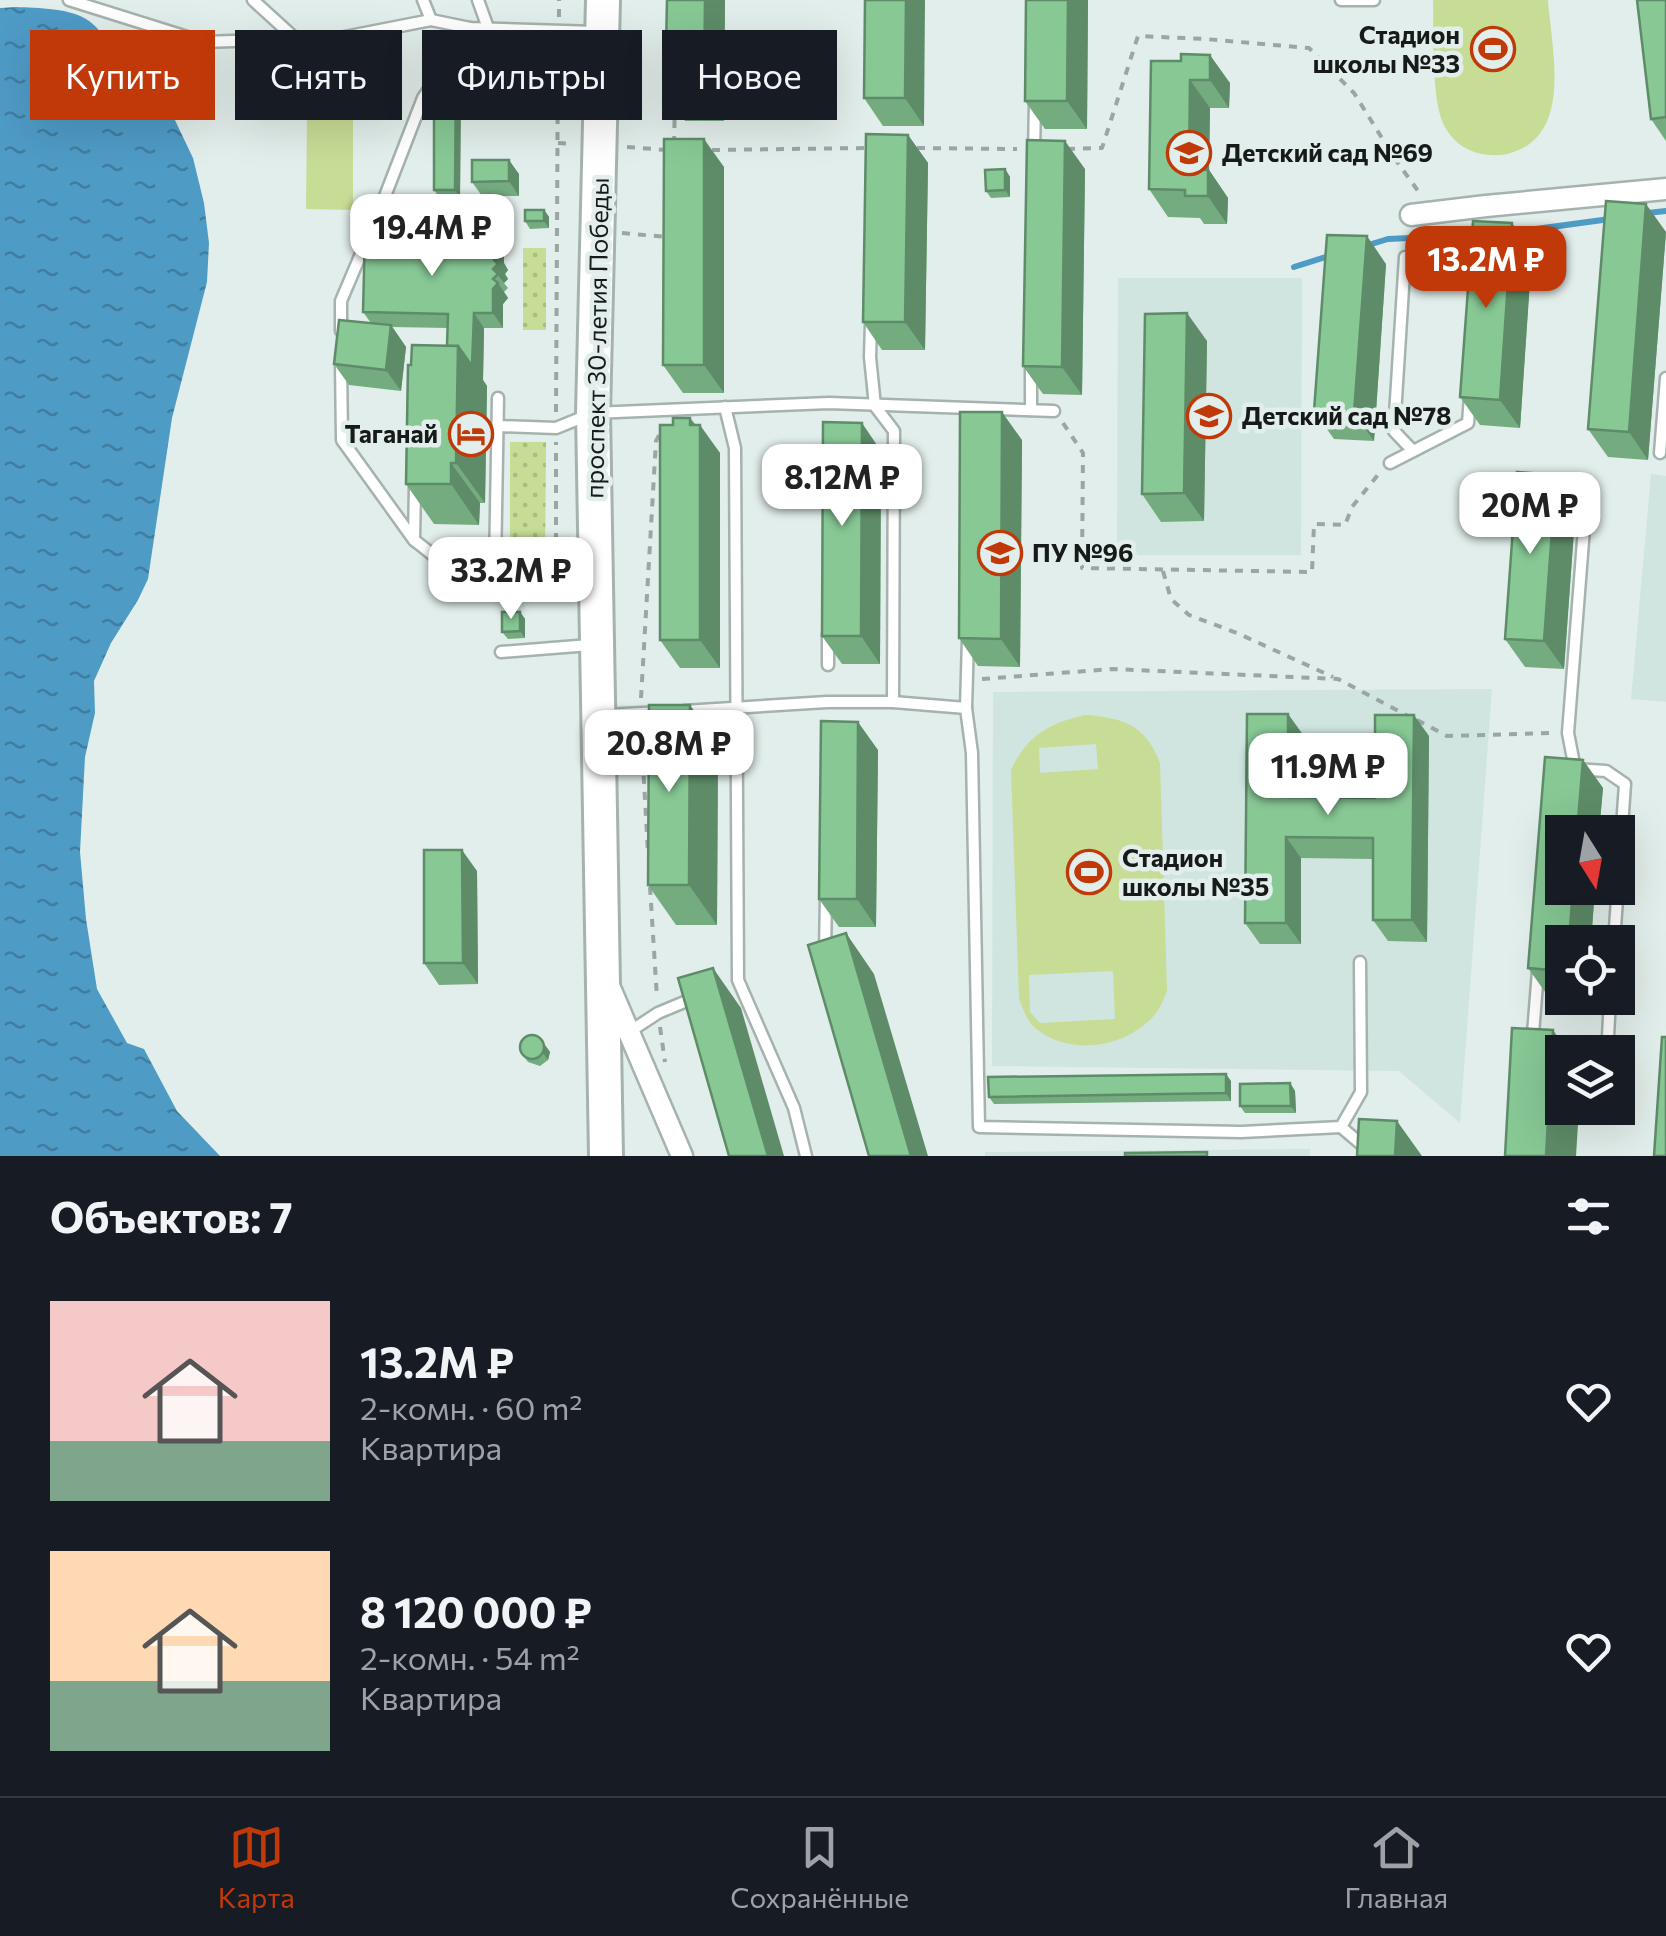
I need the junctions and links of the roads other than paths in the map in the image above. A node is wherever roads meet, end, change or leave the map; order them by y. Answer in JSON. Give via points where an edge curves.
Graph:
{"nodes":[{"id":1,"x":68,"y":0,"type":"edge"},
{"id":2,"x":253,"y":0,"type":"edge"},
{"id":3,"x":423,"y":0,"type":"edge"},
{"id":4,"x":478,"y":0,"type":"edge"},
{"id":5,"x":1341,"y":0,"type":"edge"},
{"id":6,"x":1374,"y":0,"type":"edge"},
{"id":7,"x":602,"y":16,"type":"edge"},
{"id":8,"x":431,"y":20,"type":"junction"},
{"id":9,"x":470,"y":28,"type":"junction"},
{"id":10,"x":488,"y":28,"type":"junction"},
{"id":11,"x":287,"y":30,"type":"edge"},
{"id":12,"x":381,"y":30,"type":"edge"},
{"id":13,"x":235,"y":41,"type":"edge"},
{"id":14,"x":1035,"y":93,"type":"edge"},
{"id":15,"x":1034,"y":155,"type":"edge"},
{"id":16,"x":1666,"y":188,"type":"edge"},
{"id":17,"x":1420,"y":214,"type":"road end"},
{"id":18,"x":1404,"y":257,"type":"dead end"},
{"id":19,"x":871,"y":319,"type":"edge"},
{"id":20,"x":1032,"y":351,"type":"edge"},
{"id":21,"x":1666,"y":378,"type":"edge"},
{"id":22,"x":1471,"y":385,"type":"edge"},
{"id":23,"x":498,"y":398,"type":"dead end"},
{"id":24,"x":829,"y":403,"type":"junction"},
{"id":25,"x":725,"y":406,"type":"junction"},
{"id":26,"x":875,"y":406,"type":"junction"},
{"id":27,"x":970,"y":408,"type":"junction"},
{"id":28,"x":1031,"y":410,"type":"junction"},
{"id":29,"x":1054,"y":412,"type":"road end"},
{"id":30,"x":593,"y":414,"type":"junction"},
{"id":31,"x":829,"y":422,"type":"edge"},
{"id":32,"x":498,"y":426,"type":"junction"},
{"id":33,"x":970,"y":427,"type":"edge"},
{"id":34,"x":1413,"y":451,"type":"junction"},
{"id":35,"x":1660,"y":453,"type":"dead end"},
{"id":36,"x":1390,"y":463,"type":"road end"},
{"id":37,"x":416,"y":466,"type":"edge"},
{"id":38,"x":1548,"y":483,"type":"edge"},
{"id":39,"x":414,"y":540,"type":"junction"},
{"id":40,"x":496,"y":567,"type":"junction"},
{"id":41,"x":596,"y":571,"type":"junction"},
{"id":42,"x":968,"y":622,"type":"edge"},
{"id":43,"x":828,"y":628,"type":"edge"},
{"id":44,"x":596,"y":645,"type":"junction"},
{"id":45,"x":501,"y":652,"type":"dead end"},
{"id":46,"x":828,"y":665,"type":"dead end"},
{"id":47,"x":827,"y":702,"type":"junction"},
{"id":48,"x":894,"y":702,"type":"junction"},
{"id":49,"x":736,"y":708,"type":"junction"},
{"id":50,"x":966,"y":708,"type":"junction"},
{"id":51,"x":597,"y":716,"type":"junction"},
{"id":52,"x":827,"y":722,"type":"edge"},
{"id":53,"x":826,"y":881,"type":"edge"},
{"id":54,"x":1615,"y":925,"type":"edge"},
{"id":55,"x":1539,"y":959,"type":"edge"},
{"id":56,"x":825,"y":960,"type":"edge"},
{"id":57,"x":1360,"y":962,"type":"dead end"},
{"id":58,"x":602,"y":970,"type":"junction"},
{"id":59,"x":738,"y":980,"type":"junction"},
{"id":60,"x":722,"y":986,"type":"edge"},
{"id":61,"x":706,"y":993,"type":"edge"},
{"id":62,"x":629,"y":1032,"type":"junction"},
{"id":63,"x":1533,"y":1034,"type":"edge"},
{"id":64,"x":1340,"y":1127,"type":"junction"},
{"id":65,"x":606,"y":1156,"type":"edge"},
{"id":66,"x":682,"y":1156,"type":"edge"},
{"id":67,"x":806,"y":1156,"type":"edge"},
{"id":68,"x":1368,"y":1156,"type":"edge"}],
"edges":[{"from":1,"to":13,"type":"lane","via":[[203,42]]},
{"from":2,"to":11,"type":"lane"},
{"from":3,"to":8,"type":"lane"},
{"from":4,"to":10,"type":"lane"},
{"from":5,"to":6,"type":"lane"},
{"from":7,"to":10,"type":"lane","via":[[558,32]]},
{"from":7,"to":30,"type":"main road","name":"проспект 30-летия Победы"},
{"from":8,"to":9,"type":"lane"},
{"from":8,"to":12,"type":"lane"},
{"from":9,"to":10,"type":"lane"},
{"from":9,"to":39,"type":"lane","via":[[423,98],[341,302],[342,440]]},
{"from":14,"to":15,"type":"lane"},
{"from":16,"to":17,"type":"street"},
{"from":18,"to":34,"type":"lane","via":[[1394,431]]},
{"from":19,"to":26,"type":"lane"},
{"from":20,"to":28,"type":"lane"},
{"from":21,"to":35,"type":"lane"},
{"from":22,"to":34,"type":"lane","via":[[1468,423]]},
{"from":23,"to":32,"type":"lane"},
{"from":24,"to":25,"type":"lane"},
{"from":24,"to":26,"type":"lane"},
{"from":24,"to":31,"type":"lane"},
{"from":25,"to":30,"type":"lane"},
{"from":25,"to":49,"type":"lane","via":[[736,448]]},
{"from":26,"to":27,"type":"lane"},
{"from":26,"to":48,"type":"lane","via":[[894,432]]},
{"from":27,"to":28,"type":"lane"},
{"from":27,"to":33,"type":"lane"},
{"from":28,"to":29,"type":"lane"},
{"from":30,"to":32,"type":"lane","via":[[556,428]]},
{"from":30,"to":41,"type":"main road","name":"проспект 30-летия Победы"},
{"from":32,"to":40,"type":"lane"},
{"from":34,"to":36,"type":"lane"},
{"from":37,"to":39,"type":"lane"},
{"from":38,"to":54,"type":"lane","via":[[1587,490],[1570,769],[1606,771],[1625,784]]},
{"from":39,"to":40,"type":"lane","via":[[442,562]]},
{"from":40,"to":41,"type":"lane"},
{"from":41,"to":44,"type":"main road","name":"проспект 30-летия Победы"},
{"from":42,"to":50,"type":"lane"},
{"from":43,"to":46,"type":"lane"},
{"from":44,"to":45,"type":"lane"},
{"from":44,"to":51,"type":"main road","name":"проспект 30-летия Победы"},
{"from":47,"to":48,"type":"lane"},
{"from":47,"to":49,"type":"lane"},
{"from":47,"to":52,"type":"lane"},
{"from":48,"to":50,"type":"lane"},
{"from":49,"to":51,"type":"lane"},
{"from":49,"to":59,"type":"lane"},
{"from":50,"to":64,"type":"lane","via":[[979,1127]]},
{"from":51,"to":58,"type":"main road","name":"проспект 30-летия Победы"},
{"from":53,"to":56,"type":"lane"},
{"from":55,"to":63,"type":"lane"},
{"from":57,"to":64,"type":"lane","via":[[1361,1092]]},
{"from":58,"to":62,"type":"street"},
{"from":58,"to":65,"type":"main road","name":"проспект 30-летия Победы"},
{"from":59,"to":60,"type":"lane"},
{"from":59,"to":67,"type":"lane","via":[[794,1108]]},
{"from":61,"to":62,"type":"lane"},
{"from":62,"to":66,"type":"street"},
{"from":64,"to":68,"type":"lane"}]}
